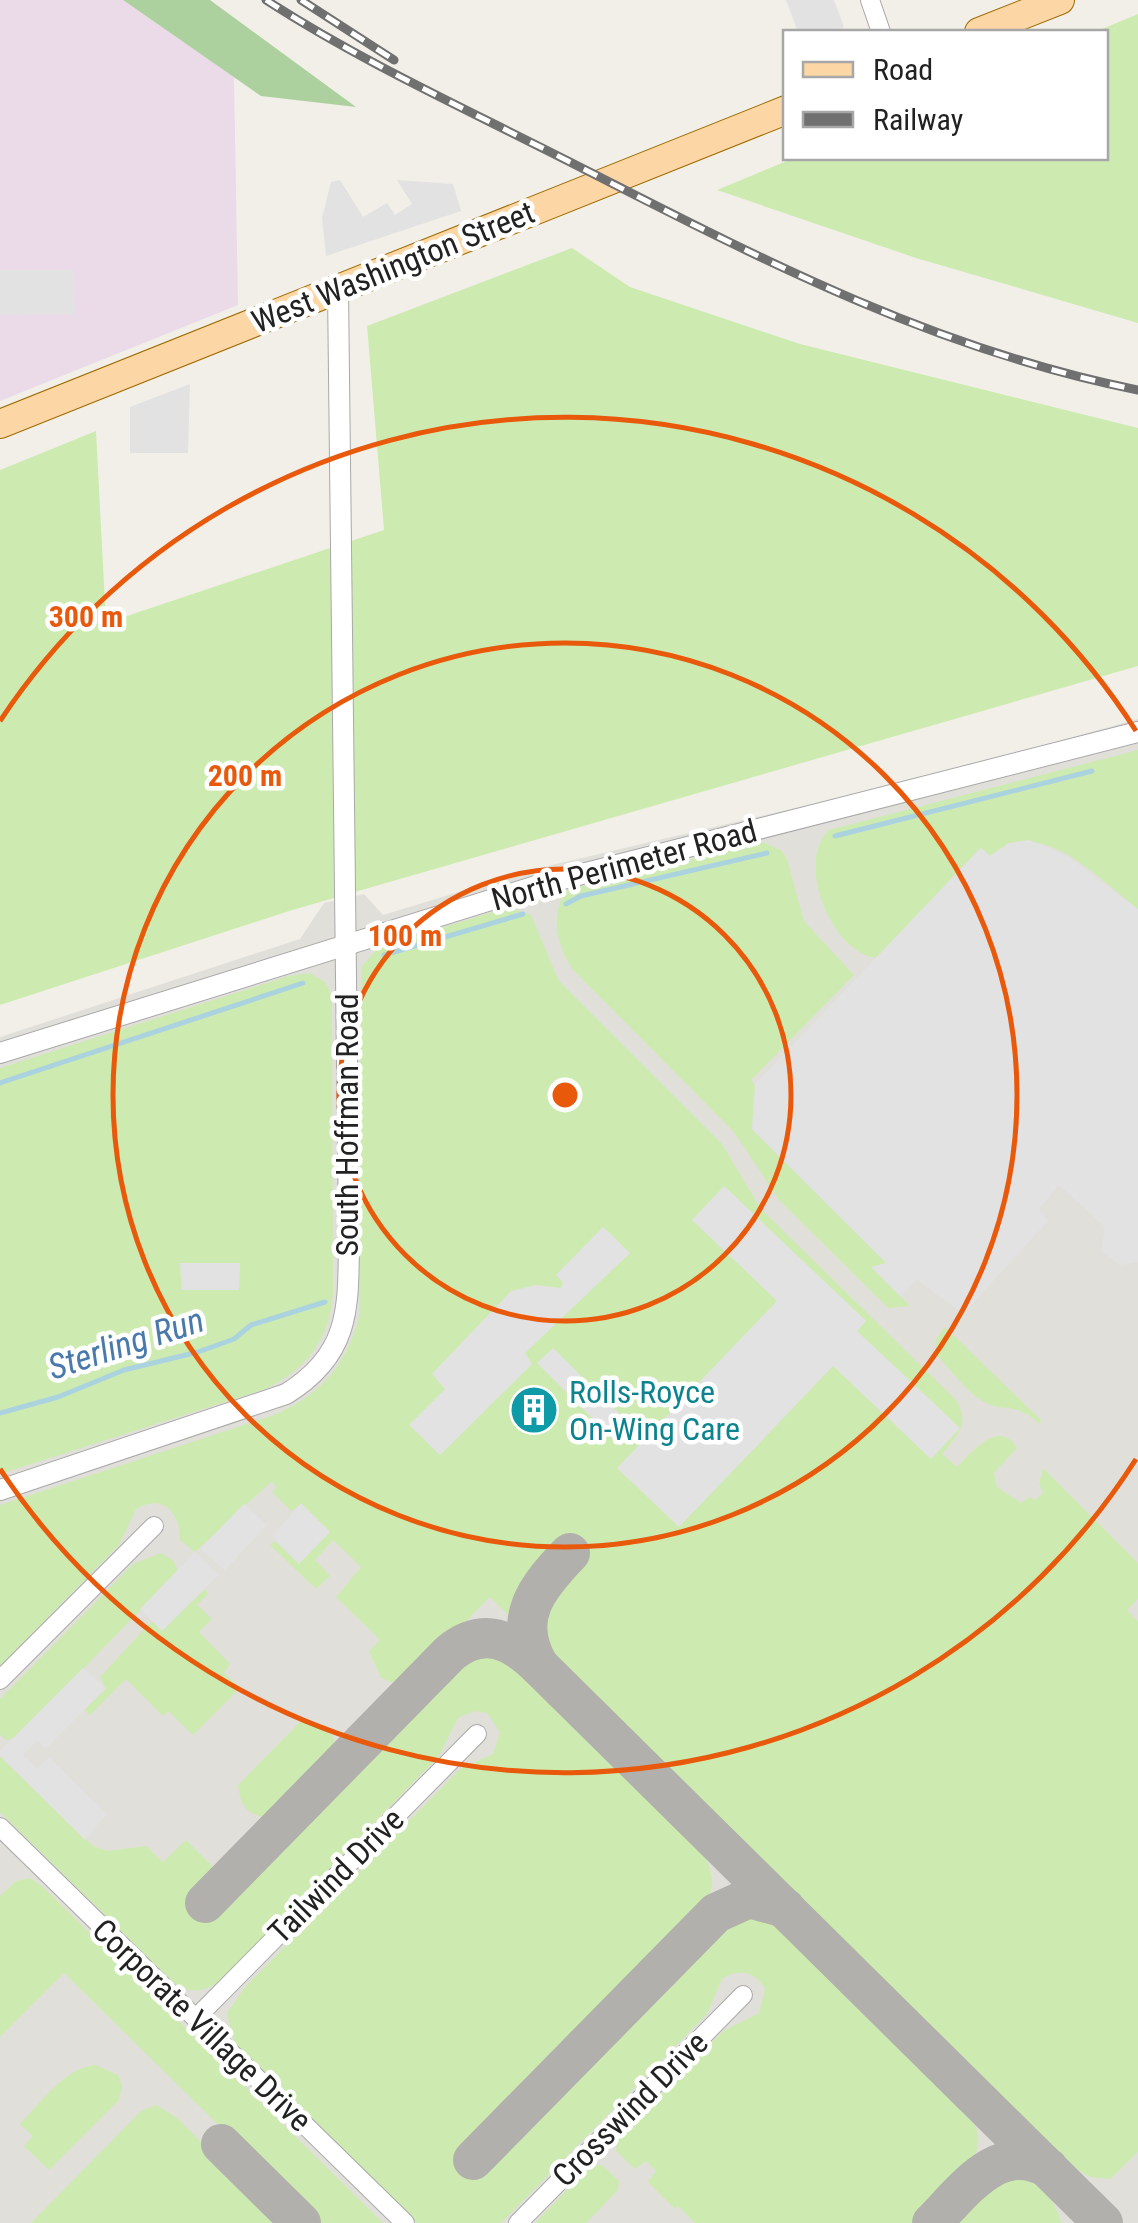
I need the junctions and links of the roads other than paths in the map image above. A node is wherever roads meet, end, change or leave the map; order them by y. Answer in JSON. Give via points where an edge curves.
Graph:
{"nodes":[{"id":1,"x":870,"y":0,"type":"edge"},
{"id":2,"x":1060,"y":0,"type":"edge"},
{"id":3,"x":880,"y":30,"type":"edge"},
{"id":4,"x":984,"y":30,"type":"edge"},
{"id":5,"x":783,"y":111,"type":"edge"},
{"id":6,"x":338,"y":289,"type":"junction"},
{"id":7,"x":0,"y":424,"type":"edge"},
{"id":8,"x":1138,"y":732,"type":"edge"},
{"id":9,"x":346,"y":942,"type":"junction"},
{"id":10,"x":0,"y":1053,"type":"edge"},
{"id":11,"x":0,"y":1490,"type":"edge"},
{"id":12,"x":154,"y":1526,"type":"dead end"},
{"id":13,"x":0,"y":1680,"type":"edge"},
{"id":14,"x":477,"y":1734,"type":"dead end"},
{"id":15,"x":0,"y":1827,"type":"edge"},
{"id":16,"x":743,"y":1994,"type":"dead end"},
{"id":17,"x":196,"y":2018,"type":"junction"},
{"id":18,"x":405,"y":2223,"type":"edge"},
{"id":19,"x":518,"y":2223,"type":"edge"}],
"edges":[{"from":1,"to":3,"type":"street"},
{"from":2,"to":4,"type":"main road"},
{"from":5,"to":6,"type":"main road","name":"West Washington Street"},
{"from":6,"to":7,"type":"main road","name":"West Washington Street"},
{"from":6,"to":9,"type":"street","name":"South Hoffman Road"},
{"from":8,"to":9,"type":"street","name":"North Perimeter Road","via":[[539,885]]},
{"from":9,"to":10,"type":"street","name":"North Perimeter Road"},
{"from":9,"to":11,"type":"street","name":"South Hoffman Road","via":[[348,1278],[346,1321],[334,1350],[310,1380],[259,1406]]},
{"from":12,"to":13,"type":"street"},
{"from":14,"to":17,"type":"street","name":"Tailwind Drive"},
{"from":15,"to":17,"type":"street","name":"Corporate Village Drive"},
{"from":16,"to":19,"type":"street","name":"Crosswind Drive"},
{"from":17,"to":18,"type":"street","name":"Corporate Village Drive"}]}
